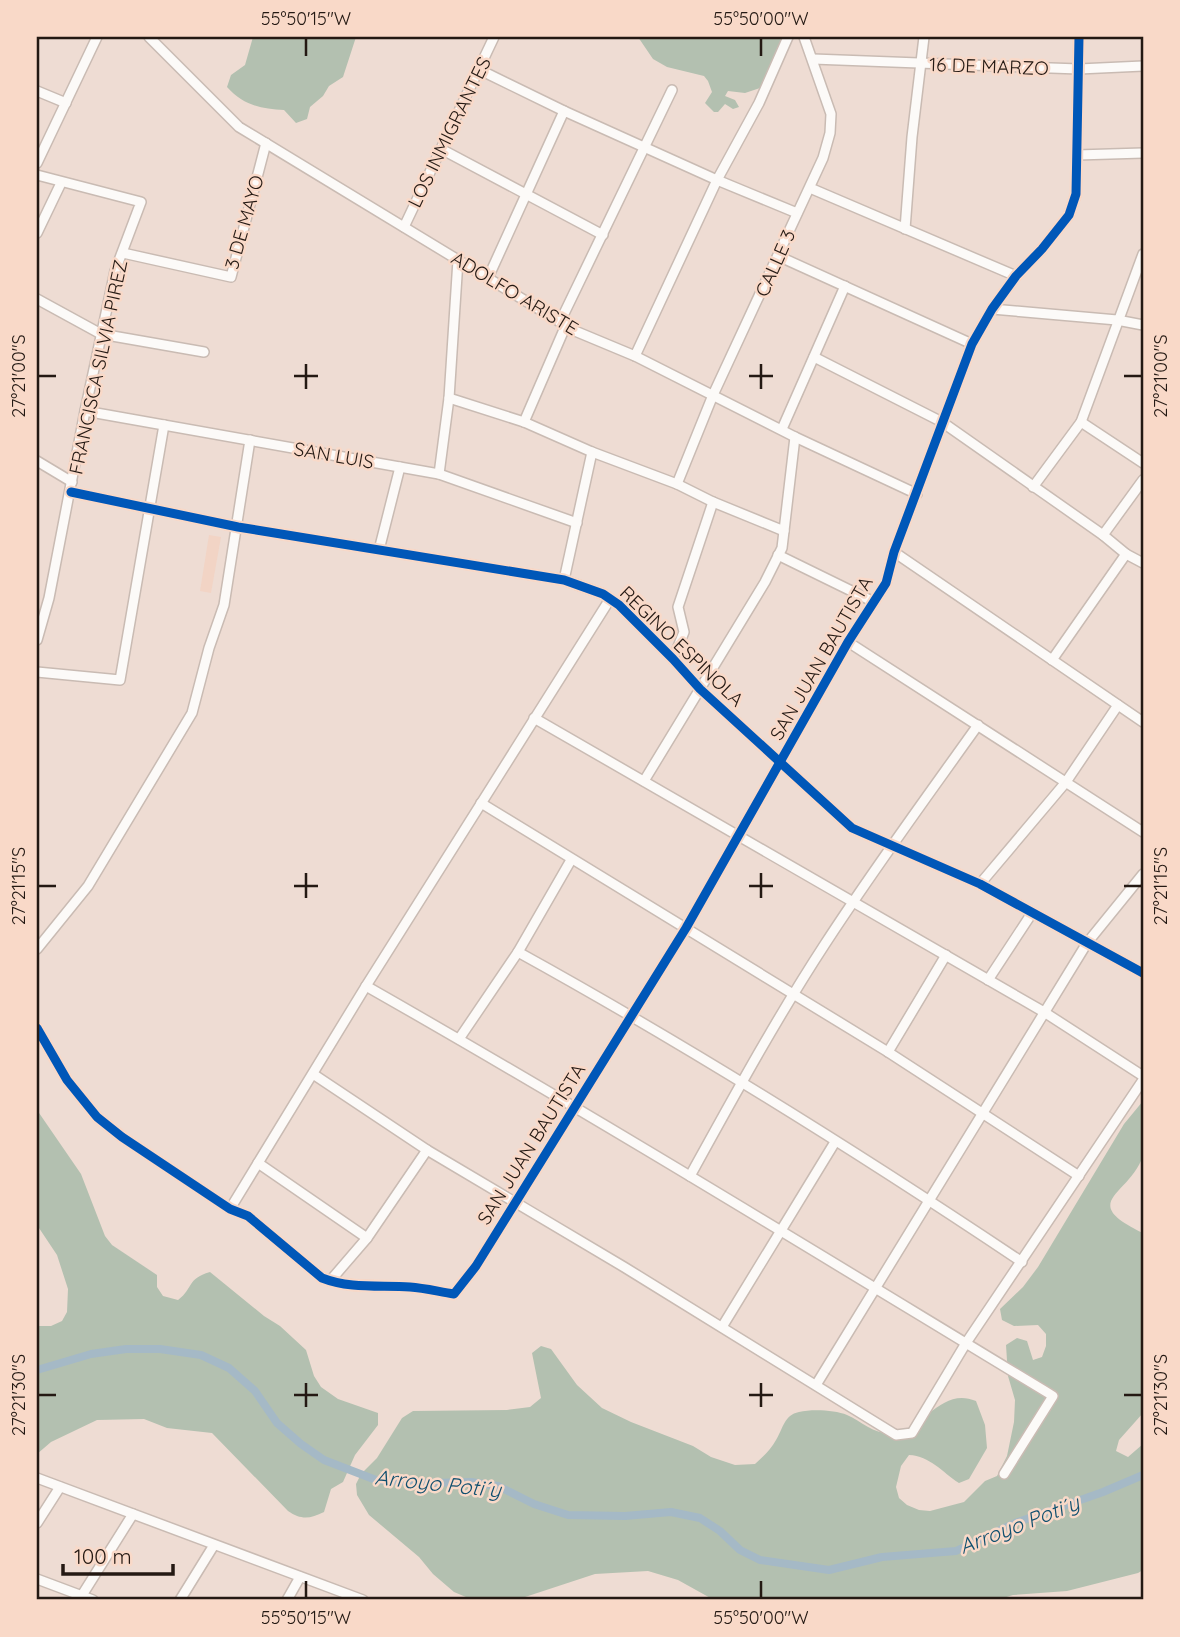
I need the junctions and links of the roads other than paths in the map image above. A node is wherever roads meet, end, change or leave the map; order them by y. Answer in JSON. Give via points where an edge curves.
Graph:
{"nodes":[{"id":1,"x":97,"y":37,"type":"edge"},
{"id":2,"x":149,"y":37,"type":"edge"},
{"id":3,"x":494,"y":37,"type":"edge"},
{"id":4,"x":788,"y":37,"type":"edge"},
{"id":5,"x":804,"y":37,"type":"edge"},
{"id":6,"x":924,"y":37,"type":"edge"},
{"id":7,"x":1079,"y":37,"type":"edge"},
{"id":8,"x":813,"y":59,"type":"junction"},
{"id":9,"x":920,"y":64,"type":"junction"},
{"id":10,"x":1143,"y":66,"type":"edge"},
{"id":11,"x":1079,"y":69,"type":"junction"},
{"id":12,"x":480,"y":70,"type":"junction"},
{"id":13,"x":672,"y":90,"type":"dead end"},
{"id":14,"x":37,"y":91,"type":"edge"},
{"id":15,"x":66,"y":103,"type":"junction"},
{"id":16,"x":564,"y":111,"type":"junction"},
{"id":17,"x":266,"y":143,"type":"junction"},
{"id":18,"x":643,"y":147,"type":"junction"},
{"id":19,"x":441,"y":149,"type":"junction"},
{"id":20,"x":1143,"y":153,"type":"edge"},
{"id":21,"x":1077,"y":155,"type":"junction"},
{"id":22,"x":37,"y":163,"type":"edge"},
{"id":23,"x":37,"y":175,"type":"edge"},
{"id":24,"x":717,"y":180,"type":"junction"},
{"id":25,"x":61,"y":183,"type":"junction"},
{"id":26,"x":810,"y":188,"type":"junction"},
{"id":27,"x":526,"y":193,"type":"junction"},
{"id":28,"x":797,"y":213,"type":"junction"},
{"id":29,"x":404,"y":227,"type":"junction"},
{"id":30,"x":905,"y":229,"type":"junction"},
{"id":31,"x":37,"y":233,"type":"edge"},
{"id":32,"x":603,"y":235,"type":"junction"},
{"id":33,"x":122,"y":253,"type":"junction"},
{"id":34,"x":1143,"y":254,"type":"edge"},
{"id":35,"x":778,"y":256,"type":"junction"},
{"id":36,"x":458,"y":260,"type":"junction"},
{"id":37,"x":1016,"y":276,"type":"junction"},
{"id":38,"x":488,"y":278,"type":"junction"},
{"id":39,"x":845,"y":286,"type":"junction"},
{"id":40,"x":37,"y":299,"type":"edge"},
{"id":41,"x":992,"y":309,"type":"junction"},
{"id":42,"x":1117,"y":320,"type":"junction"},
{"id":43,"x":563,"y":324,"type":"junction"},
{"id":44,"x":1143,"y":325,"type":"edge"},
{"id":45,"x":102,"y":334,"type":"junction"},
{"id":46,"x":972,"y":344,"type":"junction"},
{"id":47,"x":204,"y":352,"type":"dead end"},
{"id":48,"x":635,"y":356,"type":"junction"},
{"id":49,"x":814,"y":357,"type":"junction"},
{"id":50,"x":713,"y":395,"type":"junction"},
{"id":51,"x":449,"y":398,"type":"junction"},
{"id":52,"x":85,"y":411,"type":"junction"},
{"id":53,"x":524,"y":422,"type":"junction"},
{"id":54,"x":942,"y":422,"type":"junction"},
{"id":55,"x":1081,"y":422,"type":"junction"},
{"id":56,"x":164,"y":425,"type":"junction"},
{"id":57,"x":782,"y":429,"type":"junction"},
{"id":58,"x":795,"y":437,"type":"junction"},
{"id":59,"x":250,"y":440,"type":"junction"},
{"id":60,"x":592,"y":452,"type":"junction"},
{"id":61,"x":37,"y":461,"type":"edge"},
{"id":62,"x":1143,"y":463,"type":"edge"},
{"id":63,"x":400,"y":467,"type":"junction"},
{"id":64,"x":439,"y":474,"type":"junction"},
{"id":65,"x":1143,"y":480,"type":"edge"},
{"id":66,"x":72,"y":482,"type":"junction"},
{"id":67,"x":677,"y":484,"type":"junction"},
{"id":68,"x":1033,"y":486,"type":"junction"},
{"id":69,"x":71,"y":492,"type":"junction"},
{"id":70,"x":917,"y":494,"type":"junction"},
{"id":71,"x":713,"y":502,"type":"junction"},
{"id":72,"x":149,"y":509,"type":"junction"},
{"id":73,"x":577,"y":523,"type":"junction"},
{"id":74,"x":238,"y":527,"type":"junction"},
{"id":75,"x":784,"y":531,"type":"junction"},
{"id":76,"x":1103,"y":535,"type":"junction"},
{"id":77,"x":379,"y":550,"type":"junction"},
{"id":78,"x":894,"y":552,"type":"junction"},
{"id":79,"x":1126,"y":554,"type":"junction"},
{"id":80,"x":778,"y":555,"type":"junction"},
{"id":81,"x":1143,"y":564,"type":"edge"},
{"id":82,"x":564,"y":580,"type":"junction"},
{"id":83,"x":610,"y":599,"type":"junction"},
{"id":84,"x":874,"y":602,"type":"junction"},
{"id":85,"x":37,"y":640,"type":"edge"},
{"id":86,"x":848,"y":642,"type":"junction"},
{"id":87,"x":673,"y":659,"type":"junction"},
{"id":88,"x":1052,"y":660,"type":"junction"},
{"id":89,"x":37,"y":671,"type":"edge"},
{"id":90,"x":700,"y":690,"type":"junction"},
{"id":91,"x":1118,"y":705,"type":"junction"},
{"id":92,"x":534,"y":718,"type":"junction"},
{"id":93,"x":1143,"y":722,"type":"edge"},
{"id":94,"x":978,"y":725,"type":"junction"},
{"id":95,"x":781,"y":763,"type":"junction"},
{"id":96,"x":644,"y":781,"type":"junction"},
{"id":97,"x":1066,"y":782,"type":"junction"},
{"id":98,"x":481,"y":803,"type":"junction"},
{"id":99,"x":1143,"y":832,"type":"edge"},
{"id":100,"x":740,"y":835,"type":"junction"},
{"id":101,"x":891,"y":846,"type":"junction"},
{"id":102,"x":571,"y":860,"type":"junction"},
{"id":103,"x":1143,"y":874,"type":"edge"},
{"id":104,"x":980,"y":884,"type":"junction"},
{"id":105,"x":853,"y":902,"type":"junction"},
{"id":106,"x":1032,"y":913,"type":"junction"},
{"id":107,"x":686,"y":928,"type":"junction"},
{"id":108,"x":1087,"y":943,"type":"junction"},
{"id":109,"x":37,"y":949,"type":"edge"},
{"id":110,"x":518,"y":953,"type":"junction"},
{"id":111,"x":946,"y":955,"type":"junction"},
{"id":112,"x":1143,"y":973,"type":"edge"},
{"id":113,"x":988,"y":980,"type":"junction"},
{"id":114,"x":366,"y":986,"type":"junction"},
{"id":115,"x":794,"y":995,"type":"junction"},
{"id":116,"x":1044,"y":1012,"type":"junction"},
{"id":117,"x":633,"y":1016,"type":"junction"},
{"id":118,"x":37,"y":1028,"type":"edge"},
{"id":119,"x":459,"y":1039,"type":"junction"},
{"id":120,"x":888,"y":1052,"type":"junction"},
{"id":121,"x":313,"y":1074,"type":"junction"},
{"id":122,"x":1143,"y":1078,"type":"edge"},
{"id":123,"x":741,"y":1084,"type":"junction"},
{"id":124,"x":575,"y":1107,"type":"junction"},
{"id":125,"x":982,"y":1113,"type":"junction"},
{"id":126,"x":835,"y":1142,"type":"junction"},
{"id":127,"x":427,"y":1150,"type":"junction"},
{"id":128,"x":258,"y":1163,"type":"junction"},
{"id":129,"x":690,"y":1176,"type":"junction"},
{"id":130,"x":1079,"y":1176,"type":"junction"},
{"id":131,"x":928,"y":1199,"type":"junction"},
{"id":132,"x":514,"y":1203,"type":"junction"},
{"id":133,"x":230,"y":1209,"type":"junction"},
{"id":134,"x":781,"y":1230,"type":"junction"},
{"id":135,"x":367,"y":1238,"type":"junction"},
{"id":136,"x":1021,"y":1262,"type":"junction"},
{"id":137,"x":330,"y":1281,"type":"junction"},
{"id":138,"x":875,"y":1286,"type":"junction"},
{"id":139,"x":722,"y":1327,"type":"junction"},
{"id":140,"x":966,"y":1343,"type":"junction"},
{"id":141,"x":816,"y":1385,"type":"junction"},
{"id":142,"x":1004,"y":1474,"type":"dead end"},
{"id":143,"x":37,"y":1478,"type":"edge"},
{"id":144,"x":60,"y":1487,"type":"junction"},
{"id":145,"x":133,"y":1514,"type":"junction"},
{"id":146,"x":37,"y":1523,"type":"edge"},
{"id":147,"x":214,"y":1545,"type":"junction"},
{"id":148,"x":300,"y":1577,"type":"junction"},
{"id":149,"x":37,"y":1579,"type":"edge"},
{"id":150,"x":80,"y":1598,"type":"edge"},
{"id":151,"x":93,"y":1600,"type":"edge"},
{"id":152,"x":180,"y":1600,"type":"edge"},
{"id":153,"x":287,"y":1600,"type":"edge"},
{"id":154,"x":363,"y":1600,"type":"edge"}],
"edges":[{"from":1,"to":15,"type":"street"},
{"from":2,"to":17,"type":"street","name":"ADOLFO ARISTE","via":[[239,127]]},
{"from":3,"to":12,"type":"street","name":"LOS INMIGRANTES"},
{"from":4,"to":24,"type":"street"},
{"from":5,"to":8,"type":"street","name":"CALLE 3"},
{"from":6,"to":9,"type":"street"},
{"from":7,"to":11,"type":"street","name":"SAN JUAN BAUTISTA"},
{"from":8,"to":9,"type":"street","name":"16 DE MARZO"},
{"from":8,"to":26,"type":"street","name":"CALLE 3","via":[[831,114],[830,134]]},
{"from":9,"to":11,"type":"street","name":"16 DE MARZO"},
{"from":9,"to":30,"type":"street"},
{"from":10,"to":11,"type":"street","name":"16 DE MARZO"},
{"from":11,"to":21,"type":"street","name":"SAN JUAN BAUTISTA"},
{"from":12,"to":16,"type":"street"},
{"from":12,"to":19,"type":"street","name":"LOS INMIGRANTES"},
{"from":13,"to":18,"type":"street"},
{"from":14,"to":15,"type":"street"},
{"from":15,"to":22,"type":"street"},
{"from":16,"to":18,"type":"street"},
{"from":16,"to":27,"type":"street"},
{"from":17,"to":29,"type":"street","name":"ADOLFO ARISTE"},
{"from":17,"to":33,"type":"street","name":"3 DE MAYO","via":[[231,277]]},
{"from":18,"to":24,"type":"street"},
{"from":18,"to":32,"type":"street"},
{"from":19,"to":27,"type":"street"},
{"from":19,"to":29,"type":"street","name":"LOS INMIGRANTES"},
{"from":20,"to":21,"type":"street"},
{"from":21,"to":37,"type":"street","name":"SAN JUAN BAUTISTA","via":[[1076,194],[1069,215]]},
{"from":23,"to":25,"type":"street"},
{"from":24,"to":28,"type":"street"},
{"from":24,"to":48,"type":"street"},
{"from":25,"to":31,"type":"street"},
{"from":25,"to":33,"type":"street","name":"FRANCISCA SILVIA PIREZ","via":[[141,202]]},
{"from":26,"to":28,"type":"street","name":"CALLE 3"},
{"from":26,"to":30,"type":"street"},
{"from":27,"to":32,"type":"street"},
{"from":27,"to":38,"type":"street"},
{"from":28,"to":35,"type":"street","name":"CALLE 3"},
{"from":29,"to":36,"type":"street","name":"ADOLFO ARISTE"},
{"from":30,"to":37,"type":"street"},
{"from":32,"to":43,"type":"street"},
{"from":33,"to":45,"type":"street","name":"FRANCISCA SILVIA PIREZ"},
{"from":34,"to":42,"type":"street"},
{"from":35,"to":39,"type":"street"},
{"from":35,"to":50,"type":"street","name":"CALLE 3"},
{"from":36,"to":38,"type":"street","name":"ADOLFO ARISTE"},
{"from":36,"to":51,"type":"street"},
{"from":37,"to":41,"type":"street","name":"SAN JUAN BAUTISTA"},
{"from":38,"to":43,"type":"street","name":"ADOLFO ARISTE"},
{"from":39,"to":46,"type":"street"},
{"from":39,"to":49,"type":"street"},
{"from":40,"to":45,"type":"street"},
{"from":41,"to":42,"type":"street"},
{"from":41,"to":46,"type":"street","name":"SAN JUAN BAUTISTA"},
{"from":42,"to":44,"type":"street"},
{"from":42,"to":55,"type":"street"},
{"from":43,"to":48,"type":"street","name":"ADOLFO ARISTE"},
{"from":43,"to":53,"type":"street"},
{"from":45,"to":47,"type":"street"},
{"from":45,"to":52,"type":"street","name":"FRANCISCA SILVIA PIREZ"},
{"from":46,"to":54,"type":"street","name":"SAN JUAN BAUTISTA"},
{"from":48,"to":50,"type":"street","name":"ADOLFO ARISTE"},
{"from":49,"to":54,"type":"street"},
{"from":49,"to":57,"type":"street"},
{"from":50,"to":57,"type":"street","name":"ADOLFO ARISTE"},
{"from":50,"to":67,"type":"street","name":"CALLE 3"},
{"from":51,"to":53,"type":"street"},
{"from":51,"to":64,"type":"street"},
{"from":52,"to":56,"type":"street","name":"SAN LUIS"},
{"from":52,"to":66,"type":"street","name":"FRANCISCA SILVIA PIREZ"},
{"from":53,"to":60,"type":"street"},
{"from":54,"to":68,"type":"street"},
{"from":54,"to":70,"type":"street","name":"SAN JUAN BAUTISTA"},
{"from":55,"to":62,"type":"street"},
{"from":55,"to":68,"type":"street"},
{"from":56,"to":59,"type":"street","name":"SAN LUIS"},
{"from":56,"to":72,"type":"street"},
{"from":57,"to":58,"type":"street","name":"ADOLFO ARISTE"},
{"from":58,"to":70,"type":"street","name":"ADOLFO ARISTE"},
{"from":58,"to":75,"type":"street"},
{"from":59,"to":63,"type":"street","name":"SAN LUIS"},
{"from":59,"to":74,"type":"street"},
{"from":60,"to":67,"type":"street"},
{"from":60,"to":73,"type":"street"},
{"from":61,"to":66,"type":"street"},
{"from":63,"to":64,"type":"street","name":"SAN LUIS"},
{"from":63,"to":77,"type":"street"},
{"from":64,"to":73,"type":"street","name":"SAN LUIS"},
{"from":65,"to":76,"type":"street"},
{"from":66,"to":69,"type":"street","name":"FRANCISCA SILVIA PIREZ"},
{"from":67,"to":71,"type":"street"},
{"from":68,"to":76,"type":"street"},
{"from":69,"to":72,"type":"street","name":"REGINO ESPINOLA"},
{"from":69,"to":85,"type":"street","name":"FRANCISCA SILVIA PIREZ"},
{"from":70,"to":78,"type":"street","name":"SAN JUAN BAUTISTA"},
{"from":71,"to":75,"type":"street"},
{"from":71,"to":87,"type":"street","via":[[678,607],[684,632]]},
{"from":72,"to":74,"type":"street","name":"REGINO ESPINOLA"},
{"from":72,"to":89,"type":"street","via":[[120,680]]},
{"from":73,"to":82,"type":"street"},
{"from":74,"to":77,"type":"street","name":"REGINO ESPINOLA"},
{"from":74,"to":109,"type":"street","via":[[224,605],[192,713],[88,886]]},
{"from":75,"to":80,"type":"street"},
{"from":76,"to":79,"type":"street"},
{"from":77,"to":82,"type":"street","name":"REGINO ESPINOLA"},
{"from":78,"to":84,"type":"street","name":"SAN JUAN BAUTISTA","via":[[886,583]]},
{"from":78,"to":88,"type":"street"},
{"from":79,"to":81,"type":"street"},
{"from":79,"to":88,"type":"street"},
{"from":80,"to":84,"type":"street"},
{"from":80,"to":90,"type":"street"},
{"from":82,"to":83,"type":"street","name":"REGINO ESPINOLA"},
{"from":83,"to":87,"type":"street","name":"REGINO ESPINOLA"},
{"from":83,"to":92,"type":"street"},
{"from":84,"to":86,"type":"street","name":"SAN JUAN BAUTISTA"},
{"from":86,"to":94,"type":"street"},
{"from":86,"to":95,"type":"street","name":"SAN JUAN BAUTISTA"},
{"from":87,"to":90,"type":"street","name":"REGINO ESPINOLA"},
{"from":88,"to":91,"type":"street"},
{"from":90,"to":95,"type":"street","name":"REGINO ESPINOLA"},
{"from":90,"to":96,"type":"street"},
{"from":91,"to":93,"type":"street"},
{"from":91,"to":97,"type":"street"},
{"from":92,"to":96,"type":"street"},
{"from":92,"to":98,"type":"street"},
{"from":94,"to":97,"type":"street"},
{"from":94,"to":101,"type":"street"},
{"from":95,"to":100,"type":"street","name":"SAN JUAN BAUTISTA"},
{"from":95,"to":101,"type":"street","name":"REGINO ESPINOLA","via":[[852,828]]},
{"from":96,"to":100,"type":"street"},
{"from":97,"to":99,"type":"street"},
{"from":97,"to":104,"type":"street"},
{"from":98,"to":102,"type":"street"},
{"from":98,"to":114,"type":"street"},
{"from":100,"to":105,"type":"street"},
{"from":100,"to":107,"type":"street","name":"SAN JUAN BAUTISTA"},
{"from":101,"to":104,"type":"street","name":"REGINO ESPINOLA"},
{"from":101,"to":105,"type":"street"},
{"from":102,"to":107,"type":"street"},
{"from":102,"to":110,"type":"street"},
{"from":103,"to":108,"type":"street"},
{"from":104,"to":106,"type":"street","name":"REGINO ESPINOLA"},
{"from":105,"to":111,"type":"street"},
{"from":105,"to":115,"type":"street"},
{"from":106,"to":108,"type":"street","name":"REGINO ESPINOLA"},
{"from":106,"to":113,"type":"street"},
{"from":107,"to":115,"type":"street"},
{"from":107,"to":117,"type":"street","name":"SAN JUAN BAUTISTA"},
{"from":108,"to":112,"type":"street","name":"REGINO ESPINOLA"},
{"from":108,"to":116,"type":"street"},
{"from":110,"to":117,"type":"street"},
{"from":110,"to":119,"type":"street"},
{"from":111,"to":113,"type":"street"},
{"from":111,"to":120,"type":"street"},
{"from":113,"to":116,"type":"street"},
{"from":114,"to":119,"type":"street"},
{"from":114,"to":121,"type":"street"},
{"from":115,"to":120,"type":"street"},
{"from":115,"to":123,"type":"street"},
{"from":116,"to":122,"type":"street"},
{"from":116,"to":125,"type":"street"},
{"from":117,"to":123,"type":"street"},
{"from":117,"to":124,"type":"street","name":"SAN JUAN BAUTISTA"},
{"from":118,"to":133,"type":"street","via":[[67,1080],[97,1116]]},
{"from":119,"to":124,"type":"street"},
{"from":120,"to":125,"type":"street"},
{"from":121,"to":127,"type":"street"},
{"from":121,"to":128,"type":"street"},
{"from":122,"to":130,"type":"street"},
{"from":123,"to":126,"type":"street"},
{"from":123,"to":129,"type":"street"},
{"from":124,"to":129,"type":"street"},
{"from":124,"to":132,"type":"street","name":"SAN JUAN BAUTISTA"},
{"from":125,"to":130,"type":"street"},
{"from":125,"to":131,"type":"street"},
{"from":126,"to":131,"type":"street"},
{"from":126,"to":134,"type":"street"},
{"from":127,"to":132,"type":"street"},
{"from":127,"to":135,"type":"street"},
{"from":128,"to":133,"type":"street"},
{"from":128,"to":135,"type":"street"},
{"from":129,"to":134,"type":"street"},
{"from":130,"to":136,"type":"street"},
{"from":131,"to":136,"type":"street"},
{"from":131,"to":138,"type":"street"},
{"from":132,"to":137,"type":"street","name":"SAN JUAN BAUTISTA","via":[[454,1294]]},
{"from":132,"to":139,"type":"street"},
{"from":133,"to":137,"type":"street","via":[[248,1216]]},
{"from":134,"to":138,"type":"street"},
{"from":134,"to":139,"type":"street"},
{"from":135,"to":137,"type":"street"},
{"from":136,"to":140,"type":"street"},
{"from":138,"to":140,"type":"street"},
{"from":138,"to":141,"type":"street"},
{"from":139,"to":141,"type":"street"},
{"from":140,"to":141,"type":"street","via":[[912,1433],[896,1435]]},
{"from":140,"to":142,"type":"street","via":[[1053,1396]]},
{"from":143,"to":144,"type":"street"},
{"from":144,"to":145,"type":"street"},
{"from":144,"to":146,"type":"street"},
{"from":145,"to":147,"type":"street"},
{"from":145,"to":150,"type":"street"},
{"from":147,"to":148,"type":"street"},
{"from":147,"to":152,"type":"street"},
{"from":148,"to":153,"type":"street"},
{"from":148,"to":154,"type":"street"},
{"from":149,"to":150,"type":"street"},
{"from":150,"to":151,"type":"street"}]}
